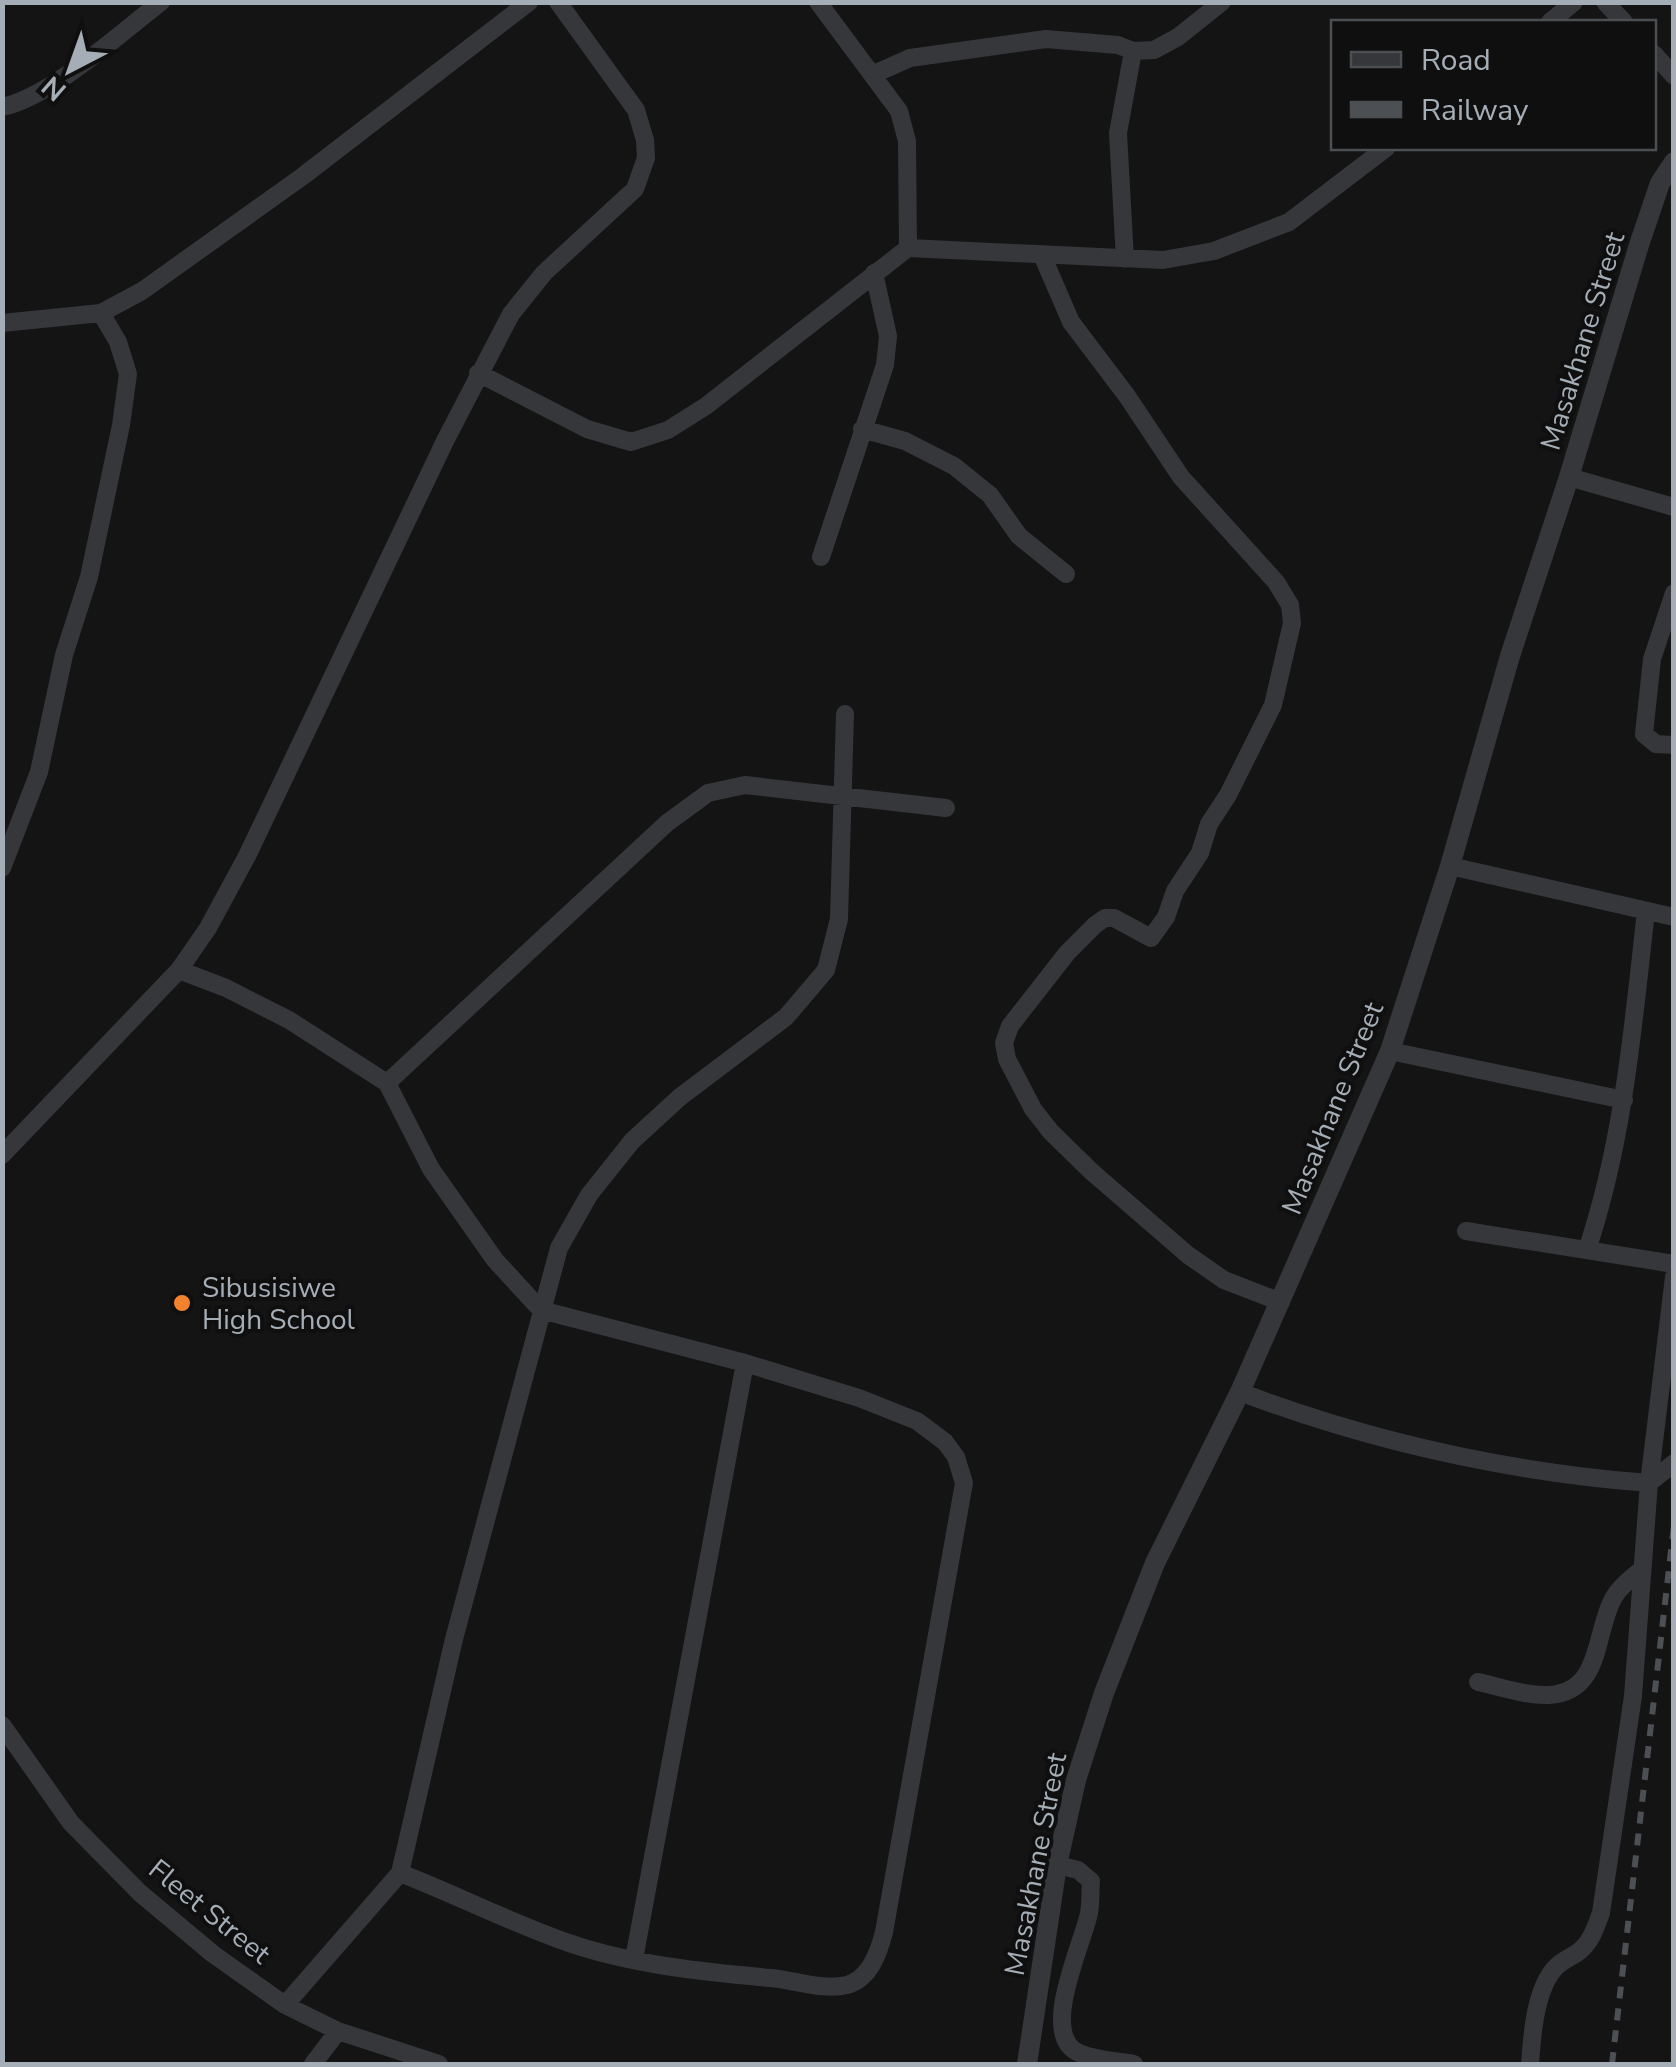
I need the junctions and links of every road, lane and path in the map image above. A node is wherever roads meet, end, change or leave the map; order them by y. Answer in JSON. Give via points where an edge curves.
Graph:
{"nodes":[{"id":1,"x":161,"y":2,"type":"edge"},
{"id":2,"x":529,"y":2,"type":"edge"},
{"id":3,"x":818,"y":2,"type":"edge"},
{"id":4,"x":1222,"y":2,"type":"edge"},
{"id":5,"x":1574,"y":2,"type":"edge"},
{"id":6,"x":567,"y":6,"type":"edge"},
{"id":7,"x":1552,"y":20,"type":"edge"},
{"id":8,"x":1133,"y":51,"type":"junction"},
{"id":9,"x":1656,"y":56,"type":"edge"},
{"id":10,"x":874,"y":74,"type":"junction"},
{"id":11,"x":1674,"y":76,"type":"edge"},
{"id":12,"x":2,"y":107,"type":"edge"},
{"id":13,"x":1383,"y":150,"type":"edge"},
{"id":14,"x":1674,"y":162,"type":"edge"},
{"id":15,"x":908,"y":248,"type":"junction"},
{"id":16,"x":1042,"y":255,"type":"junction"},
{"id":17,"x":1125,"y":259,"type":"junction"},
{"id":18,"x":874,"y":273,"type":"junction"},
{"id":19,"x":101,"y":313,"type":"junction"},
{"id":20,"x":2,"y":323,"type":"edge"},
{"id":21,"x":478,"y":372,"type":"junction"},
{"id":22,"x":862,"y":429,"type":"junction"},
{"id":23,"x":1569,"y":477,"type":"junction"},
{"id":24,"x":1674,"y":507,"type":"edge"},
{"id":25,"x":820,"y":557,"type":"dead end"},
{"id":26,"x":1066,"y":574,"type":"dead end"},
{"id":27,"x":1674,"y":593,"type":"edge"},
{"id":28,"x":845,"y":714,"type":"dead end"},
{"id":29,"x":1674,"y":745,"type":"edge"},
{"id":30,"x":841,"y":796,"type":"junction"},
{"id":31,"x":946,"y":808,"type":"dead end"},
{"id":32,"x":1450,"y":866,"type":"junction"},
{"id":33,"x":2,"y":868,"type":"edge"},
{"id":34,"x":1646,"y":911,"type":"junction"},
{"id":35,"x":1674,"y":917,"type":"edge"},
{"id":36,"x":179,"y":970,"type":"junction"},
{"id":37,"x":1390,"y":1051,"type":"junction"},
{"id":38,"x":387,"y":1083,"type":"junction"},
{"id":39,"x":1624,"y":1100,"type":"junction"},
{"id":40,"x":2,"y":1155,"type":"edge"},
{"id":41,"x":1466,"y":1231,"type":"dead end"},
{"id":42,"x":1587,"y":1250,"type":"junction"},
{"id":43,"x":1674,"y":1264,"type":"edge"},
{"id":44,"x":1674,"y":1277,"type":"edge"},
{"id":45,"x":1280,"y":1302,"type":"junction"},
{"id":46,"x":541,"y":1310,"type":"junction"},
{"id":47,"x":746,"y":1362,"type":"junction"},
{"id":48,"x":1240,"y":1392,"type":"junction"},
{"id":49,"x":1674,"y":1464,"type":"edge"},
{"id":50,"x":1648,"y":1482,"type":"junction"},
{"id":51,"x":1642,"y":1569,"type":"junction"},
{"id":52,"x":1478,"y":1682,"type":"dead end"},
{"id":53,"x":2,"y":1726,"type":"edge"},
{"id":54,"x":1057,"y":1865,"type":"junction"},
{"id":55,"x":400,"y":1873,"type":"junction"},
{"id":56,"x":634,"y":1960,"type":"junction"},
{"id":57,"x":285,"y":2005,"type":"junction"},
{"id":58,"x":338,"y":2031,"type":"junction"},
{"id":59,"x":313,"y":2064,"type":"edge"},
{"id":60,"x":439,"y":2064,"type":"edge"},
{"id":61,"x":1027,"y":2064,"type":"edge"},
{"id":62,"x":1134,"y":2064,"type":"edge"},
{"id":63,"x":1530,"y":2064,"type":"edge"}],
"edges":[{"from":1,"to":12,"type":"street","via":[[65,75]]},
{"from":2,"to":19,"type":"street","via":[[238,224]]},
{"from":3,"to":10,"type":"street"},
{"from":4,"to":8,"type":"street","via":[[1166,44]]},
{"from":5,"to":7,"type":"street"},
{"from":6,"to":21,"type":"street","via":[[636,110],[646,158],[635,190],[544,273],[510,314]]},
{"from":8,"to":10,"type":"street","via":[[1046,39],[910,58]]},
{"from":8,"to":17,"type":"street","via":[[1118,133]]},
{"from":9,"to":11,"type":"street"},
{"from":10,"to":15,"type":"street","via":[[899,111],[908,141]]},
{"from":13,"to":17,"type":"street","via":[[1288,222],[1245,241],[1163,260]]},
{"from":14,"to":23,"type":"street","name":"Masakhane Street","via":[[1639,246]]},
{"from":15,"to":16,"type":"street"},
{"from":15,"to":18,"type":"street"},
{"from":16,"to":17,"type":"street"},
{"from":16,"to":45,"type":"street","via":[[1071,322],[1181,477],[1276,582],[1292,623],[1273,705],[1157,930],[1143,937],[1114,918],[1095,925],[1010,1026],[1007,1058],[1033,1109],[1092,1172],[1212,1272]]},
{"from":18,"to":21,"type":"street","via":[[706,406],[668,430],[631,442],[587,429]]},
{"from":18,"to":22,"type":"street","via":[[888,336],[886,365]]},
{"from":19,"to":20,"type":"street"},
{"from":19,"to":33,"type":"street","via":[[128,374],[121,425],[40,772]]},
{"from":21,"to":36,"type":"street","via":[[247,856]]},
{"from":22,"to":25,"type":"street"},
{"from":22,"to":26,"type":"street","via":[[954,466],[990,495],[1019,536]]},
{"from":23,"to":24,"type":"street"},
{"from":23,"to":32,"type":"street","name":"Masakhane Street"},
{"from":27,"to":29,"type":"street","via":[[1652,659],[1644,734],[1656,744]]},
{"from":28,"to":30,"type":"street"},
{"from":30,"to":31,"type":"street"},
{"from":30,"to":38,"type":"street","via":[[745,785],[708,793],[667,823]]},
{"from":30,"to":46,"type":"street","via":[[838,919],[826,970],[786,1017],[632,1141],[560,1248]]},
{"from":32,"to":34,"type":"street"},
{"from":32,"to":37,"type":"street","name":"Masakhane Street"},
{"from":34,"to":35,"type":"street"},
{"from":34,"to":39,"type":"street"},
{"from":36,"to":38,"type":"street","via":[[288,1020]]},
{"from":36,"to":40,"type":"street"},
{"from":37,"to":39,"type":"street"},
{"from":37,"to":45,"type":"street","name":"Masakhane Street"},
{"from":38,"to":46,"type":"street","via":[[431,1168]]},
{"from":39,"to":42,"type":"street"},
{"from":41,"to":42,"type":"street"},
{"from":42,"to":43,"type":"street"},
{"from":44,"to":50,"type":"street"},
{"from":45,"to":48,"type":"street","name":"Masakhane Street"},
{"from":46,"to":47,"type":"street"},
{"from":46,"to":55,"type":"street"},
{"from":47,"to":56,"type":"street"},
{"from":47,"to":56,"type":"street","via":[[917,1421],[945,1442],[964,1483],[884,1932],[866,1973],[849,1985]]},
{"from":48,"to":50,"type":"street","via":[[1388,1440],[1530,1470]]},
{"from":48,"to":54,"type":"street","name":"Masakhane Street","via":[[1132,1618],[1076,1780]]},
{"from":49,"to":50,"type":"street"},
{"from":50,"to":51,"type":"street"},
{"from":51,"to":52,"type":"street","via":[[1615,1593],[1598,1654],[1576,1686],[1545,1696]]},
{"from":51,"to":63,"type":"street","via":[[1633,1696],[1601,1913],[1593,1937],[1546,1982]]},
{"from":53,"to":57,"type":"street","name":"Fleet Street","via":[[71,1822],[140,1893]]},
{"from":54,"to":61,"type":"street","name":"Masakhane Street"},
{"from":54,"to":62,"type":"street","via":[[1091,1881],[1063,2032],[1080,2054]]},
{"from":55,"to":56,"type":"street","via":[[566,1942]]},
{"from":55,"to":57,"type":"street"},
{"from":57,"to":58,"type":"street","name":"Fleet Street"},
{"from":58,"to":59,"type":"street"},
{"from":58,"to":60,"type":"street","name":"Fleet Street"}]}
